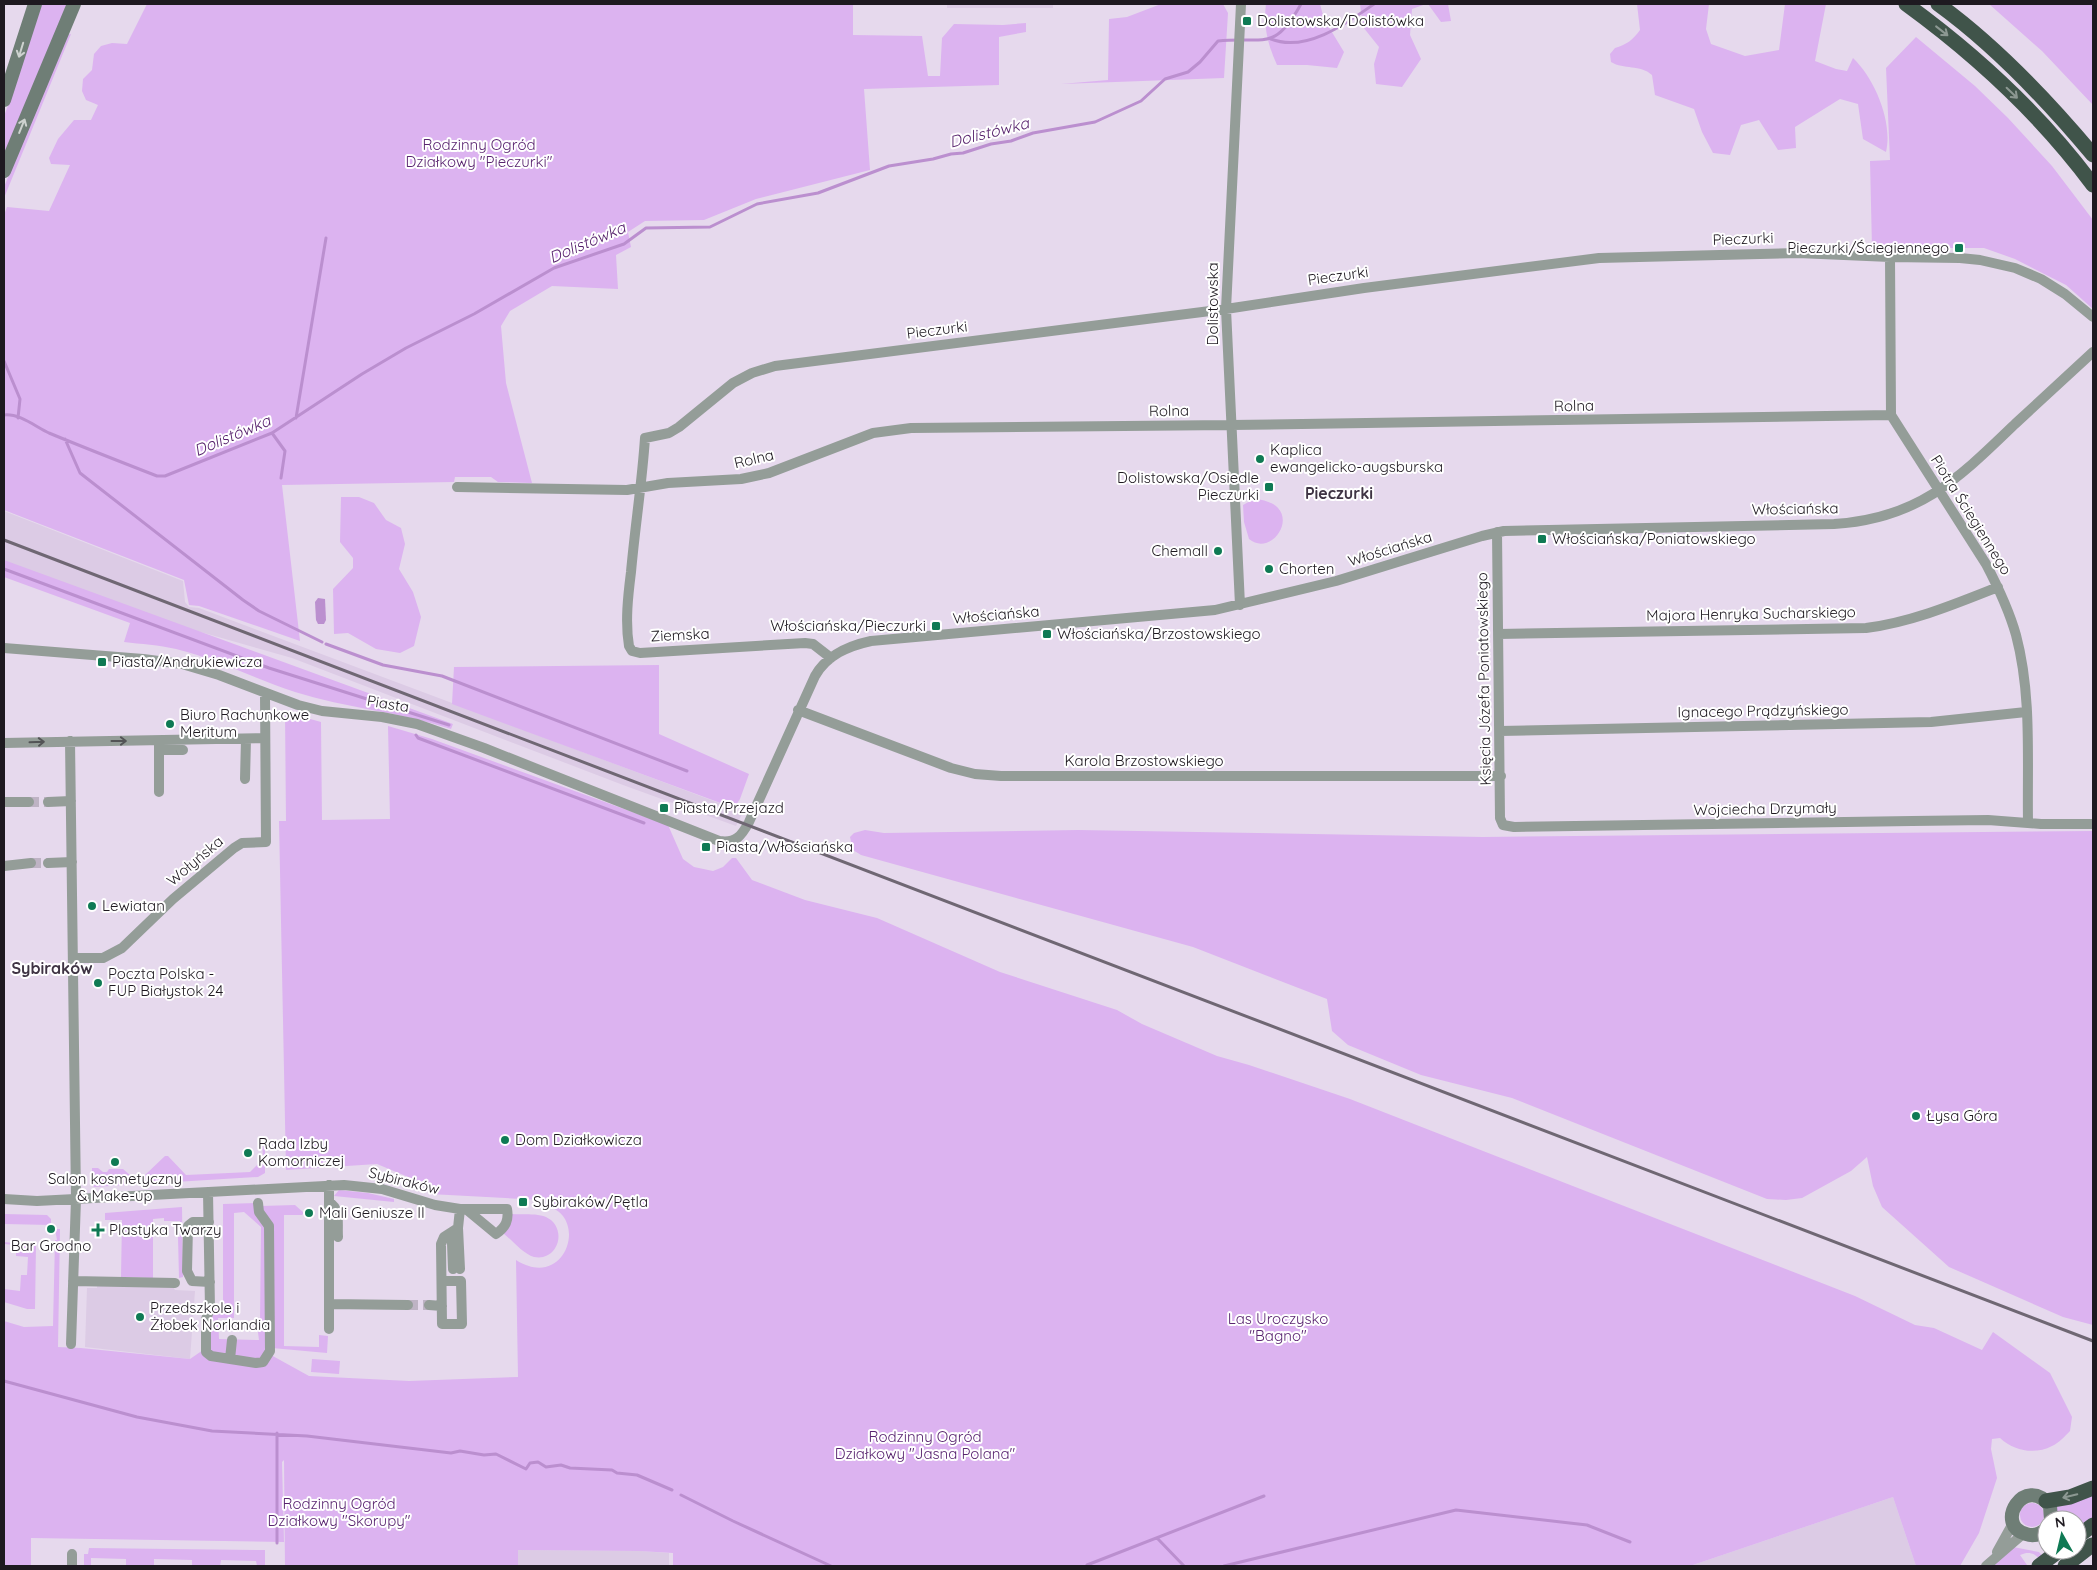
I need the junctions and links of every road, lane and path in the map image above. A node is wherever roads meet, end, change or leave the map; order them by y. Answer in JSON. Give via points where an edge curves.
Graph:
{"nodes":[{"id":1,"x":34,"y":4,"type":"edge"},
{"id":2,"x":74,"y":4,"type":"edge"},
{"id":3,"x":1241,"y":4,"type":"edge"},
{"id":4,"x":1906,"y":4,"type":"edge"},
{"id":5,"x":1938,"y":4,"type":"edge"},
{"id":6,"x":1989,"y":46,"type":"junction"},
{"id":7,"x":1977,"y":59,"type":"junction"},
{"id":8,"x":4,"y":100,"type":"edge"},
{"id":9,"x":2093,"y":155,"type":"edge"},
{"id":10,"x":4,"y":172,"type":"edge"},
{"id":11,"x":2093,"y":185,"type":"edge"},
{"id":12,"x":1890,"y":258,"type":"junction"},
{"id":13,"x":1226,"y":308,"type":"junction"},
{"id":14,"x":2093,"y":317,"type":"edge"},
{"id":15,"x":2093,"y":352,"type":"edge"},
{"id":16,"x":1891,"y":415,"type":"junction"},
{"id":17,"x":1231,"y":425,"type":"junction"},
{"id":18,"x":457,"y":487,"type":"dead end"},
{"id":19,"x":642,"y":488,"type":"junction"},
{"id":20,"x":1940,"y":491,"type":"junction"},
{"id":21,"x":1497,"y":532,"type":"junction"},
{"id":22,"x":1998,"y":587,"type":"junction"},
{"id":23,"x":1240,"y":605,"type":"junction"},
{"id":24,"x":1498,"y":634,"type":"junction"},
{"id":25,"x":4,"y":648,"type":"edge"},
{"id":26,"x":831,"y":658,"type":"junction"},
{"id":27,"x":265,"y":694,"type":"junction"},
{"id":28,"x":798,"y":710,"type":"junction"},
{"id":29,"x":2026,"y":712,"type":"junction"},
{"id":30,"x":1500,"y":731,"type":"junction"},
{"id":31,"x":265,"y":738,"type":"junction"},
{"id":32,"x":246,"y":739,"type":"junction"},
{"id":33,"x":70,"y":741,"type":"junction"},
{"id":34,"x":4,"y":743,"type":"edge"},
{"id":35,"x":159,"y":745,"type":"junction"},
{"id":36,"x":183,"y":750,"type":"dead end"},
{"id":37,"x":243,"y":773,"type":"dead end"},
{"id":38,"x":1501,"y":776,"type":"junction"},
{"id":39,"x":160,"y":792,"type":"dead end"},
{"id":40,"x":71,"y":801,"type":"junction"},
{"id":41,"x":4,"y":802,"type":"edge"},
{"id":42,"x":29,"y":802,"type":"tunnel mouth"},
{"id":43,"x":48,"y":802,"type":"tunnel mouth"},
{"id":44,"x":2028,"y":822,"type":"junction"},
{"id":45,"x":2093,"y":824,"type":"edge"},
{"id":46,"x":747,"y":825,"type":"joint"},
{"id":47,"x":1503,"y":826,"type":"joint"},
{"id":48,"x":72,"y":862,"type":"junction"},
{"id":49,"x":31,"y":863,"type":"tunnel mouth"},
{"id":50,"x":48,"y":863,"type":"tunnel mouth"},
{"id":51,"x":4,"y":866,"type":"edge"},
{"id":52,"x":73,"y":958,"type":"junction"},
{"id":53,"x":330,"y":1185,"type":"junction"},
{"id":54,"x":208,"y":1192,"type":"junction"},
{"id":55,"x":76,"y":1199,"type":"junction"},
{"id":56,"x":4,"y":1200,"type":"edge"},
{"id":57,"x":329,"y":1202,"type":"junction"},
{"id":58,"x":258,"y":1203,"type":"dead end"},
{"id":59,"x":320,"y":1209,"type":"dead end"},
{"id":60,"x":209,"y":1222,"type":"junction"},
{"id":61,"x":458,"y":1228,"type":"junction"},
{"id":62,"x":338,"y":1236,"type":"dead end"},
{"id":63,"x":457,"y":1269,"type":"dead end"},
{"id":64,"x":73,"y":1281,"type":"junction"},
{"id":65,"x":442,"y":1281,"type":"junction"},
{"id":66,"x":210,"y":1282,"type":"junction"},
{"id":67,"x":175,"y":1283,"type":"dead end"},
{"id":68,"x":329,"y":1304,"type":"junction"},
{"id":69,"x":408,"y":1305,"type":"tunnel mouth"},
{"id":70,"x":429,"y":1305,"type":"tunnel mouth"},
{"id":71,"x":442,"y":1306,"type":"junction"},
{"id":72,"x":329,"y":1329,"type":"dead end"},
{"id":73,"x":232,"y":1340,"type":"dead end"},
{"id":74,"x":71,"y":1344,"type":"dead end"},
{"id":75,"x":230,"y":1359,"type":"junction"},
{"id":76,"x":2093,"y":1488,"type":"edge"},
{"id":77,"x":2046,"y":1501,"type":"junction"},
{"id":78,"x":2050,"y":1510,"type":"edge"},
{"id":79,"x":2013,"y":1523,"type":"junction"},
{"id":80,"x":2023,"y":1534,"type":"junction"},
{"id":81,"x":2037,"y":1535,"type":"edge"},
{"id":82,"x":2088,"y":1537,"type":"edge"},
{"id":83,"x":72,"y":1554,"type":"dead end"},
{"id":84,"x":1994,"y":1557,"type":"junction"},
{"id":85,"x":72,"y":1566,"type":"edge"},
{"id":86,"x":1986,"y":1566,"type":"edge"},
{"id":87,"x":2064,"y":1566,"type":"edge"}],
"edges":[{"from":1,"to":8,"type":"main road","one_way":true},
{"from":10,"to":2,"type":"main road","one_way":true},
{"from":3,"to":13,"type":"street","name":"Dolistowska"},
{"from":4,"to":7,"type":"highway","one_way":true},
{"from":5,"to":6,"type":"highway"},
{"from":6,"to":7,"type":"highway"},
{"from":6,"to":9,"type":"highway","via":[[2042,97]]},
{"from":7,"to":11,"type":"highway","one_way":true,"via":[[2056,139]]},
{"from":12,"to":13,"type":"street","name":"Pieczurki","via":[[1772,253],[1599,258]]},
{"from":12,"to":14,"type":"street","name":"Pieczurki","via":[[1960,258],[2015,268],[2051,284]]},
{"from":12,"to":16,"type":"street"},
{"from":13,"to":17,"type":"street","name":"Dolistowska"},
{"from":13,"to":19,"type":"street","name":"Pieczurki","via":[[761,370],[733,383],[669,433],[646,438]]},
{"from":15,"to":20,"type":"street","name":"Włościańska","via":[[1968,470]]},
{"from":16,"to":17,"type":"street","name":"Rolna"},
{"from":16,"to":20,"type":"street","name":"Piotra Ściegiennego"},
{"from":17,"to":19,"type":"street","name":"Rolna","via":[[892,430],[855,438],[754,478],[678,482]]},
{"from":17,"to":23,"type":"street","name":"Dolistowska"},
{"from":18,"to":19,"type":"street","name":"Rolna"},
{"from":19,"to":26,"type":"street","name":"Ziemska","via":[[629,595],[628,638],[632,651],[805,643],[818,647]]},
{"from":20,"to":21,"type":"street","name":"Włościańska","via":[[1890,514],[1850,523]]},
{"from":20,"to":22,"type":"street","name":"Piotra Ściegiennego"},
{"from":21,"to":23,"type":"street","name":"Włościańska","via":[[1336,581]]},
{"from":21,"to":24,"type":"street","name":"Księcia Józefa Poniatowskiego"},
{"from":22,"to":24,"type":"street","name":"Majora Henryka Sucharskiego","via":[[1915,618],[1866,628]]},
{"from":22,"to":29,"type":"street","name":"Piotra Ściegiennego","via":[[2019,649]]},
{"from":23,"to":26,"type":"street","name":"Włościańska","via":[[1205,611],[871,641],[845,648]]},
{"from":24,"to":30,"type":"street","name":"Księcia Józefa Poniatowskiego"},
{"from":25,"to":27,"type":"street","name":"Piasta","via":[[171,662],[207,671]]},
{"from":26,"to":28,"type":"street","name":"Włościańska","via":[[819,669]]},
{"from":27,"to":31,"type":"street"},
{"from":27,"to":46,"type":"street","name":"Piasta","via":[[322,711],[417,724],[719,841],[737,839]]},
{"from":28,"to":38,"type":"street","name":"Karola Brzostowskiego","via":[[951,768],[975,774]]},
{"from":28,"to":46,"type":"street","name":"Włościańska"},
{"from":29,"to":30,"type":"street","name":"Ignacego Prądzyńskiego","via":[[1931,722]]},
{"from":29,"to":44,"type":"street","name":"Piotra Ściegiennego"},
{"from":30,"to":38,"type":"street","name":"Księcia Józefa Poniatowskiego"},
{"from":31,"to":32,"type":"street"},
{"from":31,"to":52,"type":"street","name":"Wołyńska","via":[[266,842],[242,843],[234,848],[118,951],[103,958]]},
{"from":32,"to":35,"type":"street"},
{"from":32,"to":37,"type":"street"},
{"from":34,"to":33,"type":"street","one_way":true},
{"from":33,"to":35,"type":"street","one_way":true},
{"from":33,"to":40,"type":"street"},
{"from":35,"to":36,"type":"street"},
{"from":35,"to":39,"type":"street"},
{"from":38,"to":47,"type":"street","name":"Księcia Józefa Poniatowskiego","via":[[1500,818]]},
{"from":40,"to":43,"type":"street"},
{"from":40,"to":48,"type":"street"},
{"from":41,"to":42,"type":"street"},
{"from":44,"to":45,"type":"street","name":"Wojciecha Drzymały"},
{"from":44,"to":47,"type":"street","name":"Wojciecha Drzymały","via":[[1921,820]]},
{"from":48,"to":50,"type":"street"},
{"from":48,"to":52,"type":"street"},
{"from":49,"to":51,"type":"street"},
{"from":52,"to":55,"type":"street"},
{"from":53,"to":54,"type":"street","name":"Sybiraków"},
{"from":53,"to":57,"type":"street"},
{"from":53,"to":61,"type":"street","name":"Sybiraków","via":[[376,1188],[435,1205],[464,1209]]},
{"from":54,"to":55,"type":"street","name":"Sybiraków"},
{"from":54,"to":60,"type":"street"},
{"from":55,"to":56,"type":"street","name":"Sybiraków"},
{"from":55,"to":64,"type":"street"},
{"from":57,"to":59,"type":"street"},
{"from":57,"to":62,"type":"street","via":[[337,1211]]},
{"from":57,"to":68,"type":"street"},
{"from":58,"to":75,"type":"street","via":[[259,1212],[269,1226],[270,1352],[263,1362]]},
{"from":60,"to":66,"type":"street"},
{"from":60,"to":66,"type":"street","via":[[193,1222],[188,1226],[187,1271],[192,1281]]},
{"from":61,"to":63,"type":"street","via":[[452,1243]]},
{"from":61,"to":65,"type":"street","via":[[444,1237],[441,1244]]},
{"from":64,"to":67,"type":"street"},
{"from":64,"to":74,"type":"street"},
{"from":65,"to":71,"type":"street"},
{"from":65,"to":71,"type":"street","via":[[461,1281],[462,1324],[442,1324]]},
{"from":66,"to":75,"type":"street","via":[[206,1352]]},
{"from":68,"to":69,"type":"street"},
{"from":68,"to":72,"type":"street"},
{"from":70,"to":71,"type":"street"},
{"from":73,"to":75,"type":"street"},
{"from":76,"to":77,"type":"highway","one_way":true,"via":[[2070,1497]]},
{"from":77,"to":78,"type":"main road"},
{"from":77,"to":79,"type":"main road","via":[[2039,1496],[2022,1498],[2011,1514]]},
{"from":79,"to":80,"type":"main road"},
{"from":79,"to":84,"type":"street"},
{"from":80,"to":81,"type":"main road"},
{"from":80,"to":84,"type":"street"},
{"from":82,"to":87,"type":"highway","bridge":true},
{"from":83,"to":85,"type":"street"},
{"from":84,"to":86,"type":"street"}]}
